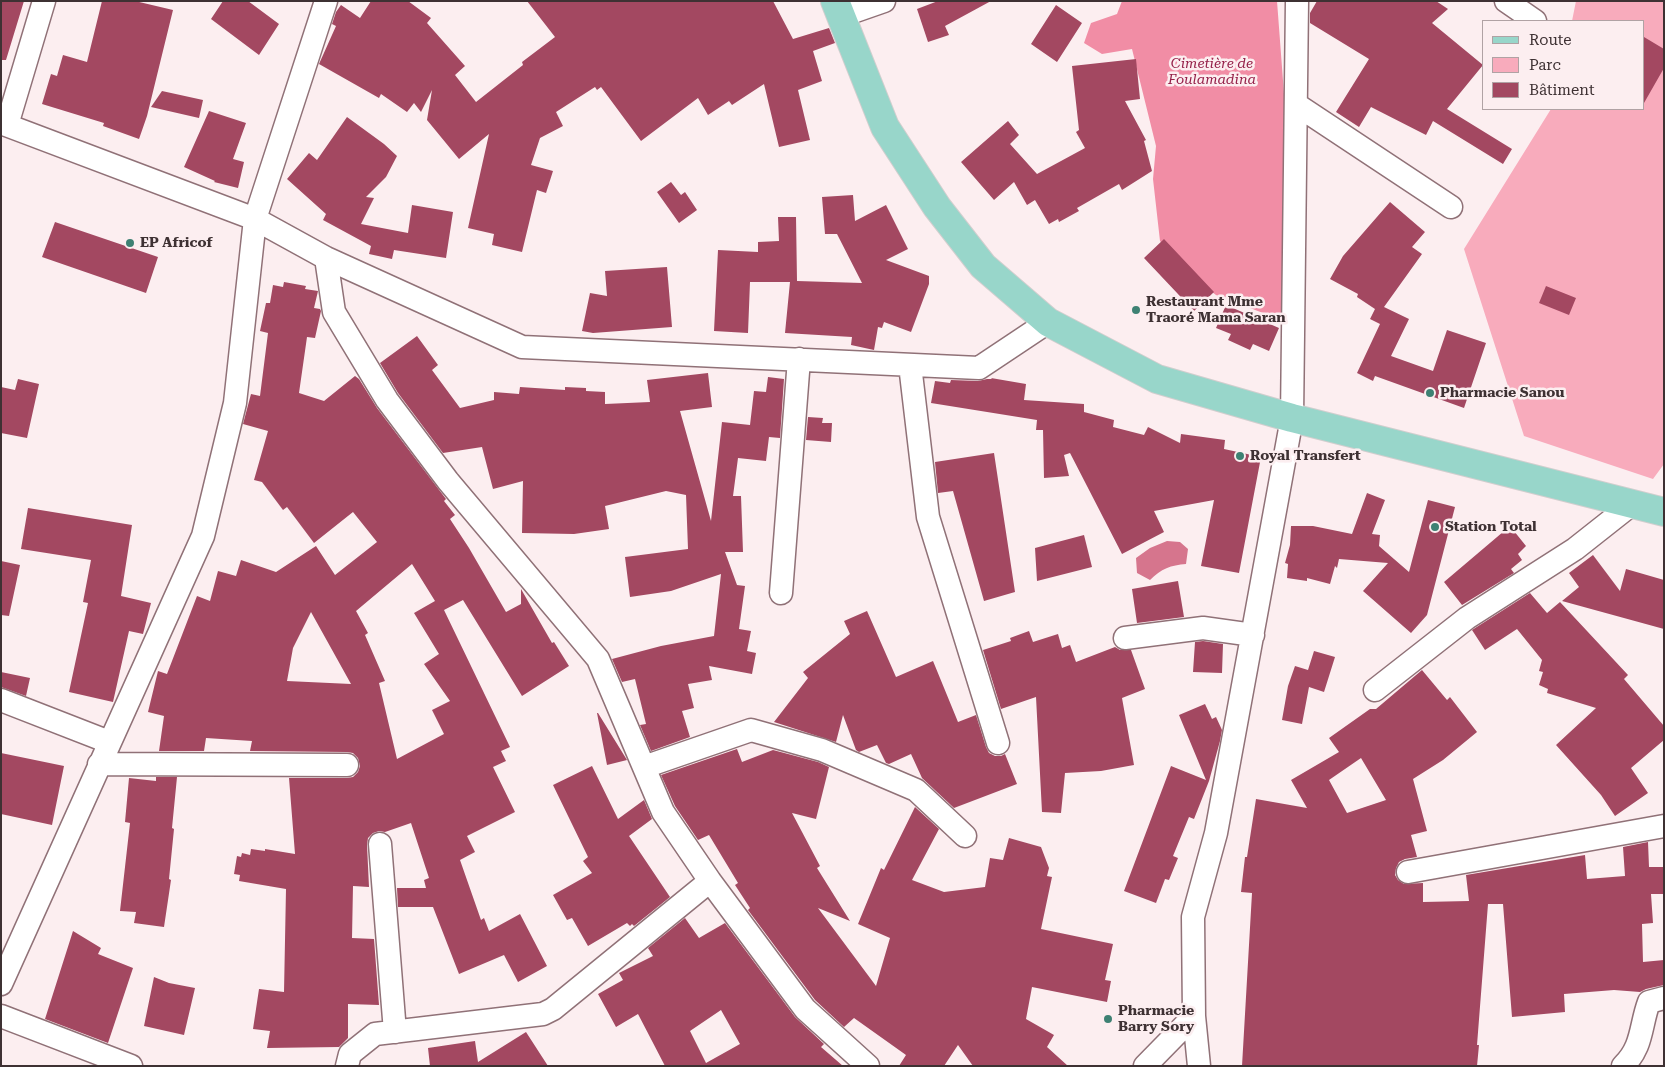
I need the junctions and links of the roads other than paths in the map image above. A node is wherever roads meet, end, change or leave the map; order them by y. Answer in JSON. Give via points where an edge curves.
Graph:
{"nodes":[{"id":1,"x":44,"y":1,"type":"edge"},
{"id":2,"x":326,"y":1,"type":"edge"},
{"id":3,"x":884,"y":1,"type":"edge"},
{"id":4,"x":1297,"y":1,"type":"edge"},
{"id":5,"x":1506,"y":1,"type":"edge"},
{"id":6,"x":838,"y":9,"type":"edge"},
{"id":7,"x":1534,"y":20,"type":"edge"},
{"id":8,"x":1297,"y":105,"type":"junction"},
{"id":9,"x":4,"y":124,"type":"edge"},
{"id":10,"x":1451,"y":208,"type":"dead end"},
{"id":11,"x":256,"y":219,"type":"junction"},
{"id":12,"x":326,"y":258,"type":"junction"},
{"id":13,"x":1048,"y":322,"type":"junction"},
{"id":14,"x":799,"y":359,"type":"junction"},
{"id":15,"x":910,"y":365,"type":"junction"},
{"id":16,"x":1292,"y":418,"type":"junction"},
{"id":17,"x":1632,"y":504,"type":"junction"},
{"id":18,"x":1664,"y":512,"type":"edge"},
{"id":19,"x":781,"y":593,"type":"dead end"},
{"id":20,"x":1252,"y":635,"type":"junction"},
{"id":21,"x":1125,"y":638,"type":"dead end"},
{"id":22,"x":1375,"y":690,"type":"dead end"},
{"id":23,"x":1,"y":700,"type":"edge"},
{"id":24,"x":110,"y":742,"type":"junction"},
{"id":25,"x":998,"y":744,"type":"dead end"},
{"id":26,"x":99,"y":764,"type":"junction"},
{"id":27,"x":347,"y":765,"type":"dead end"},
{"id":28,"x":644,"y":767,"type":"junction"},
{"id":29,"x":1664,"y":826,"type":"edge"},
{"id":30,"x":965,"y":836,"type":"dead end"},
{"id":31,"x":380,"y":844,"type":"dead end"},
{"id":32,"x":1408,"y":872,"type":"dead end"},
{"id":33,"x":710,"y":880,"type":"junction"},
{"id":34,"x":1,"y":984,"type":"edge"},
{"id":35,"x":1664,"y":998,"type":"edge"},
{"id":36,"x":1,"y":1016,"type":"edge"},
{"id":37,"x":1194,"y":1016,"type":"junction"},
{"id":38,"x":395,"y":1032,"type":"junction"},
{"id":39,"x":131,"y":1066,"type":"edge"},
{"id":40,"x":347,"y":1066,"type":"edge"},
{"id":41,"x":868,"y":1066,"type":"edge"},
{"id":42,"x":1145,"y":1066,"type":"edge"},
{"id":43,"x":1199,"y":1066,"type":"edge"},
{"id":44,"x":1623,"y":1066,"type":"edge"}],
"edges":[{"from":1,"to":9,"type":"street"},
{"from":2,"to":11,"type":"street"},
{"from":3,"to":6,"type":"street"},
{"from":4,"to":8,"type":"street"},
{"from":5,"to":7,"type":"street"},
{"from":6,"to":13,"type":"main road","via":[[885,128],[937,207],[983,266]]},
{"from":8,"to":10,"type":"street"},
{"from":8,"to":16,"type":"street"},
{"from":9,"to":11,"type":"street"},
{"from":11,"to":12,"type":"street"},
{"from":11,"to":24,"type":"street","via":[[235,403],[203,536]]},
{"from":12,"to":14,"type":"street","via":[[522,348]]},
{"from":12,"to":28,"type":"street","via":[[334,312],[387,400],[448,481],[598,659]]},
{"from":13,"to":15,"type":"street","via":[[979,368]]},
{"from":13,"to":16,"type":"main road","via":[[1157,378]]},
{"from":14,"to":15,"type":"street"},
{"from":14,"to":19,"type":"street"},
{"from":15,"to":25,"type":"street","via":[[928,517]]},
{"from":16,"to":17,"type":"main road"},
{"from":16,"to":20,"type":"street"},
{"from":17,"to":18,"type":"main road"},
{"from":17,"to":22,"type":"street","via":[[1575,550],[1467,618]]},
{"from":20,"to":21,"type":"street","via":[[1203,628]]},
{"from":20,"to":37,"type":"street","via":[[1216,833],[1193,917]]},
{"from":23,"to":24,"type":"street"},
{"from":24,"to":26,"type":"street"},
{"from":26,"to":27,"type":"street"},
{"from":26,"to":34,"type":"street"},
{"from":28,"to":30,"type":"street","via":[[751,730],[822,750],[916,790]]},
{"from":28,"to":33,"type":"street","via":[[663,812]]},
{"from":29,"to":32,"type":"street"},
{"from":31,"to":38,"type":"street"},
{"from":33,"to":38,"type":"street","via":[[543,1014]]},
{"from":33,"to":41,"type":"street","via":[[805,1009]]},
{"from":35,"to":44,"type":"street","via":[[1648,1002],[1642,1033],[1633,1056]]},
{"from":36,"to":39,"type":"street"},
{"from":37,"to":42,"type":"street"},
{"from":37,"to":43,"type":"street"},
{"from":38,"to":40,"type":"street","via":[[375,1034],[350,1054]]}]}
